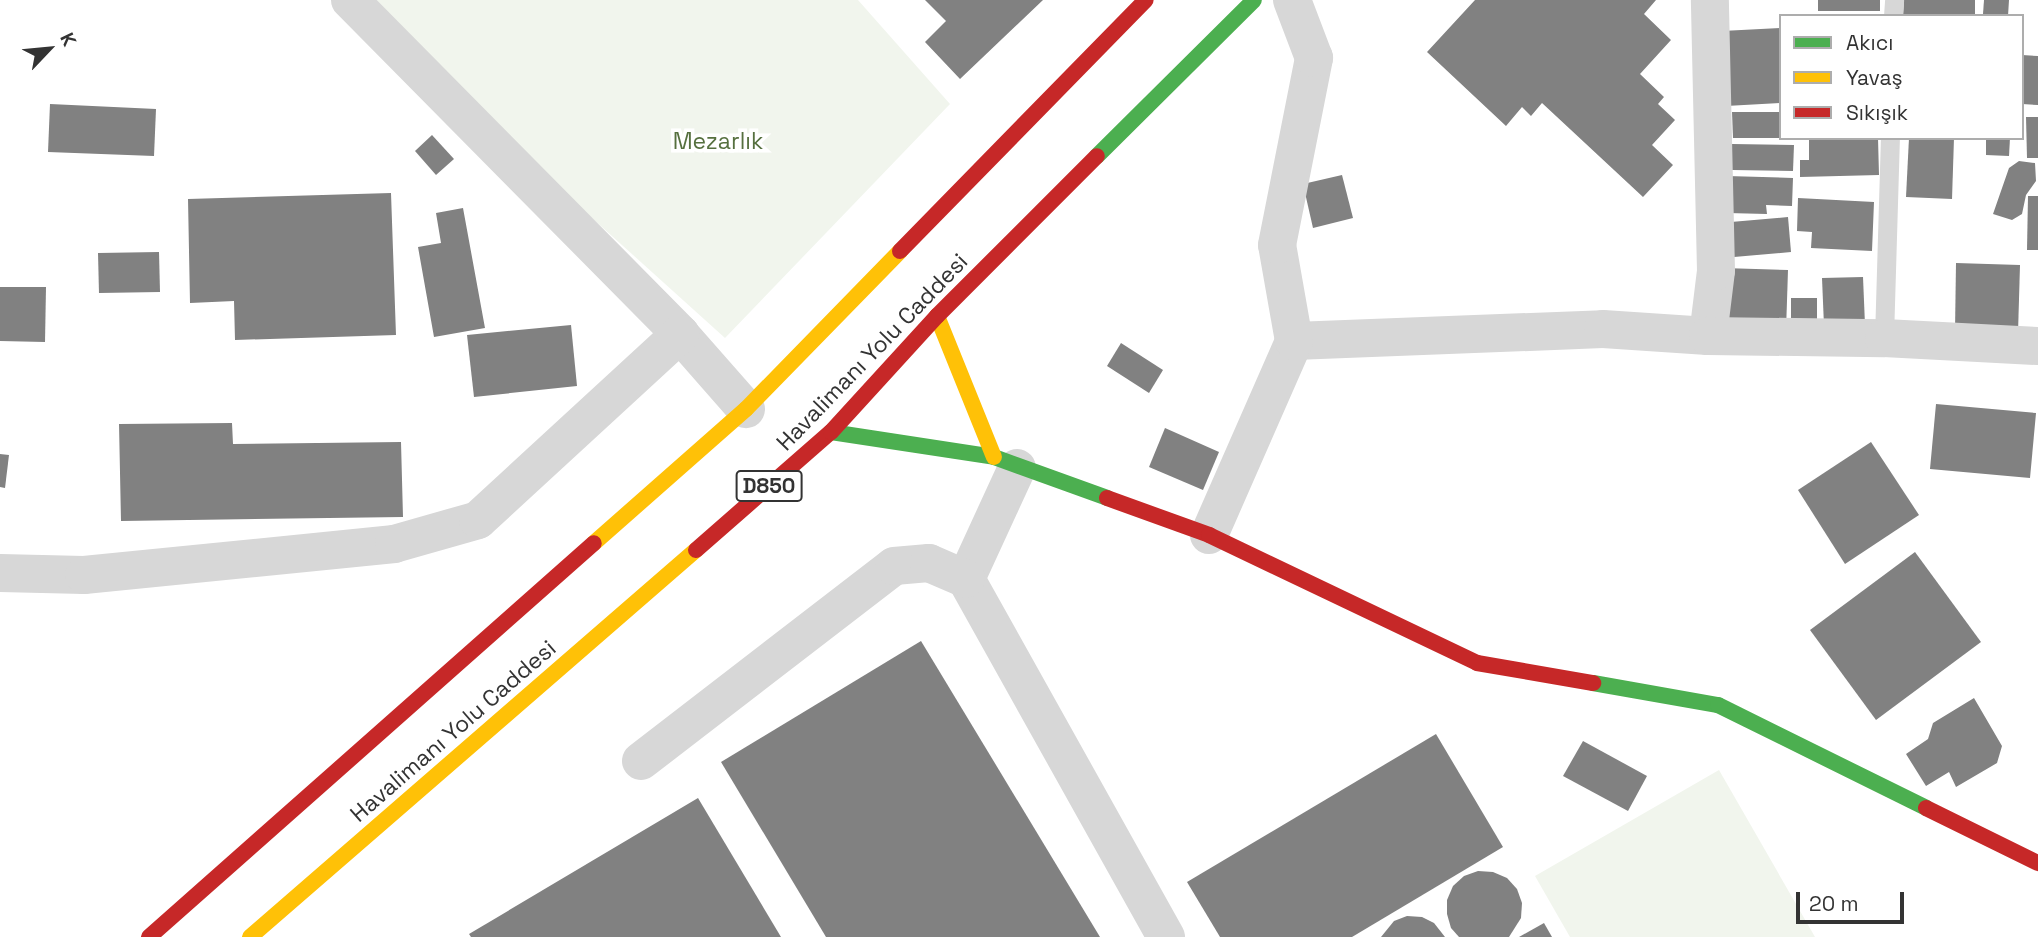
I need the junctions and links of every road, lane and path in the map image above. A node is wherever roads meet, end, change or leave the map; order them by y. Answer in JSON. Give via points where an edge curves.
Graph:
{"nodes":[{"id":1,"x":349,"y":0,"type":"edge"},
{"id":2,"x":1146,"y":0,"type":"edge"},
{"id":3,"x":1254,"y":0,"type":"edge"},
{"id":4,"x":1292,"y":0,"type":"edge"},
{"id":5,"x":1710,"y":0,"type":"edge"},
{"id":6,"x":1890,"y":140,"type":"edge"},
{"id":7,"x":937,"y":316,"type":"junction"},
{"id":8,"x":680,"y":334,"type":"junction"},
{"id":9,"x":1708,"y":336,"type":"junction"},
{"id":10,"x":1884,"y":338,"type":"junction"},
{"id":11,"x":1294,"y":341,"type":"junction"},
{"id":12,"x":2038,"y":346,"type":"edge"},
{"id":13,"x":746,"y":409,"type":"junction"},
{"id":14,"x":831,"y":432,"type":"junction"},
{"id":15,"x":1006,"y":462,"type":"junction"},
{"id":16,"x":1209,"y":535,"type":"junction"},
{"id":17,"x":0,"y":573,"type":"edge"},
{"id":18,"x":966,"y":579,"type":"junction"},
{"id":19,"x":640,"y":761,"type":"dead end"},
{"id":20,"x":2038,"y":863,"type":"edge"},
{"id":21,"x":192,"y":900,"type":"junction"},
{"id":22,"x":128,"y":937,"type":"edge"},
{"id":23,"x":149,"y":937,"type":"edge"},
{"id":24,"x":250,"y":937,"type":"edge"},
{"id":25,"x":1166,"y":937,"type":"edge"}],
"edges":[{"from":1,"to":8,"type":"street"},
{"from":2,"to":13,"type":"main road","name":"Havalimanı Yolu Caddesi"},
{"from":3,"to":7,"type":"main road","name":"Havalimanı Yolu Caddesi","number":"D850"},
{"from":4,"to":11,"type":"street","via":[[1314,58],[1277,246]]},
{"from":5,"to":9,"type":"street","via":[[1716,271]]},
{"from":6,"to":10,"type":"lane"},
{"from":7,"to":14,"type":"main road","name":"Havalimanı Yolu Caddesi","number":"D850"},
{"from":7,"to":15,"type":"main road"},
{"from":8,"to":13,"type":"street"},
{"from":8,"to":17,"type":"street","via":[[478,520],[394,544],[84,575]]},
{"from":9,"to":10,"type":"street"},
{"from":9,"to":11,"type":"street","via":[[1603,329]]},
{"from":10,"to":12,"type":"street"},
{"from":11,"to":16,"type":"street"},
{"from":13,"to":21,"type":"main road","name":"Havalimanı Yolu Caddesi"},
{"from":14,"to":15,"type":"main road"},
{"from":14,"to":24,"type":"main road","name":"Havalimanı Yolu Caddesi","number":"D850"},
{"from":15,"to":16,"type":"main road"},
{"from":15,"to":18,"type":"street"},
{"from":16,"to":20,"type":"main road","via":[[1477,663],[1718,705]]},
{"from":18,"to":19,"type":"street","via":[[929,563],[894,566]]},
{"from":18,"to":25,"type":"street"},
{"from":21,"to":22,"type":"main road"},
{"from":21,"to":23,"type":"main road","name":"Havalimanı Yolu Caddesi"}]}
